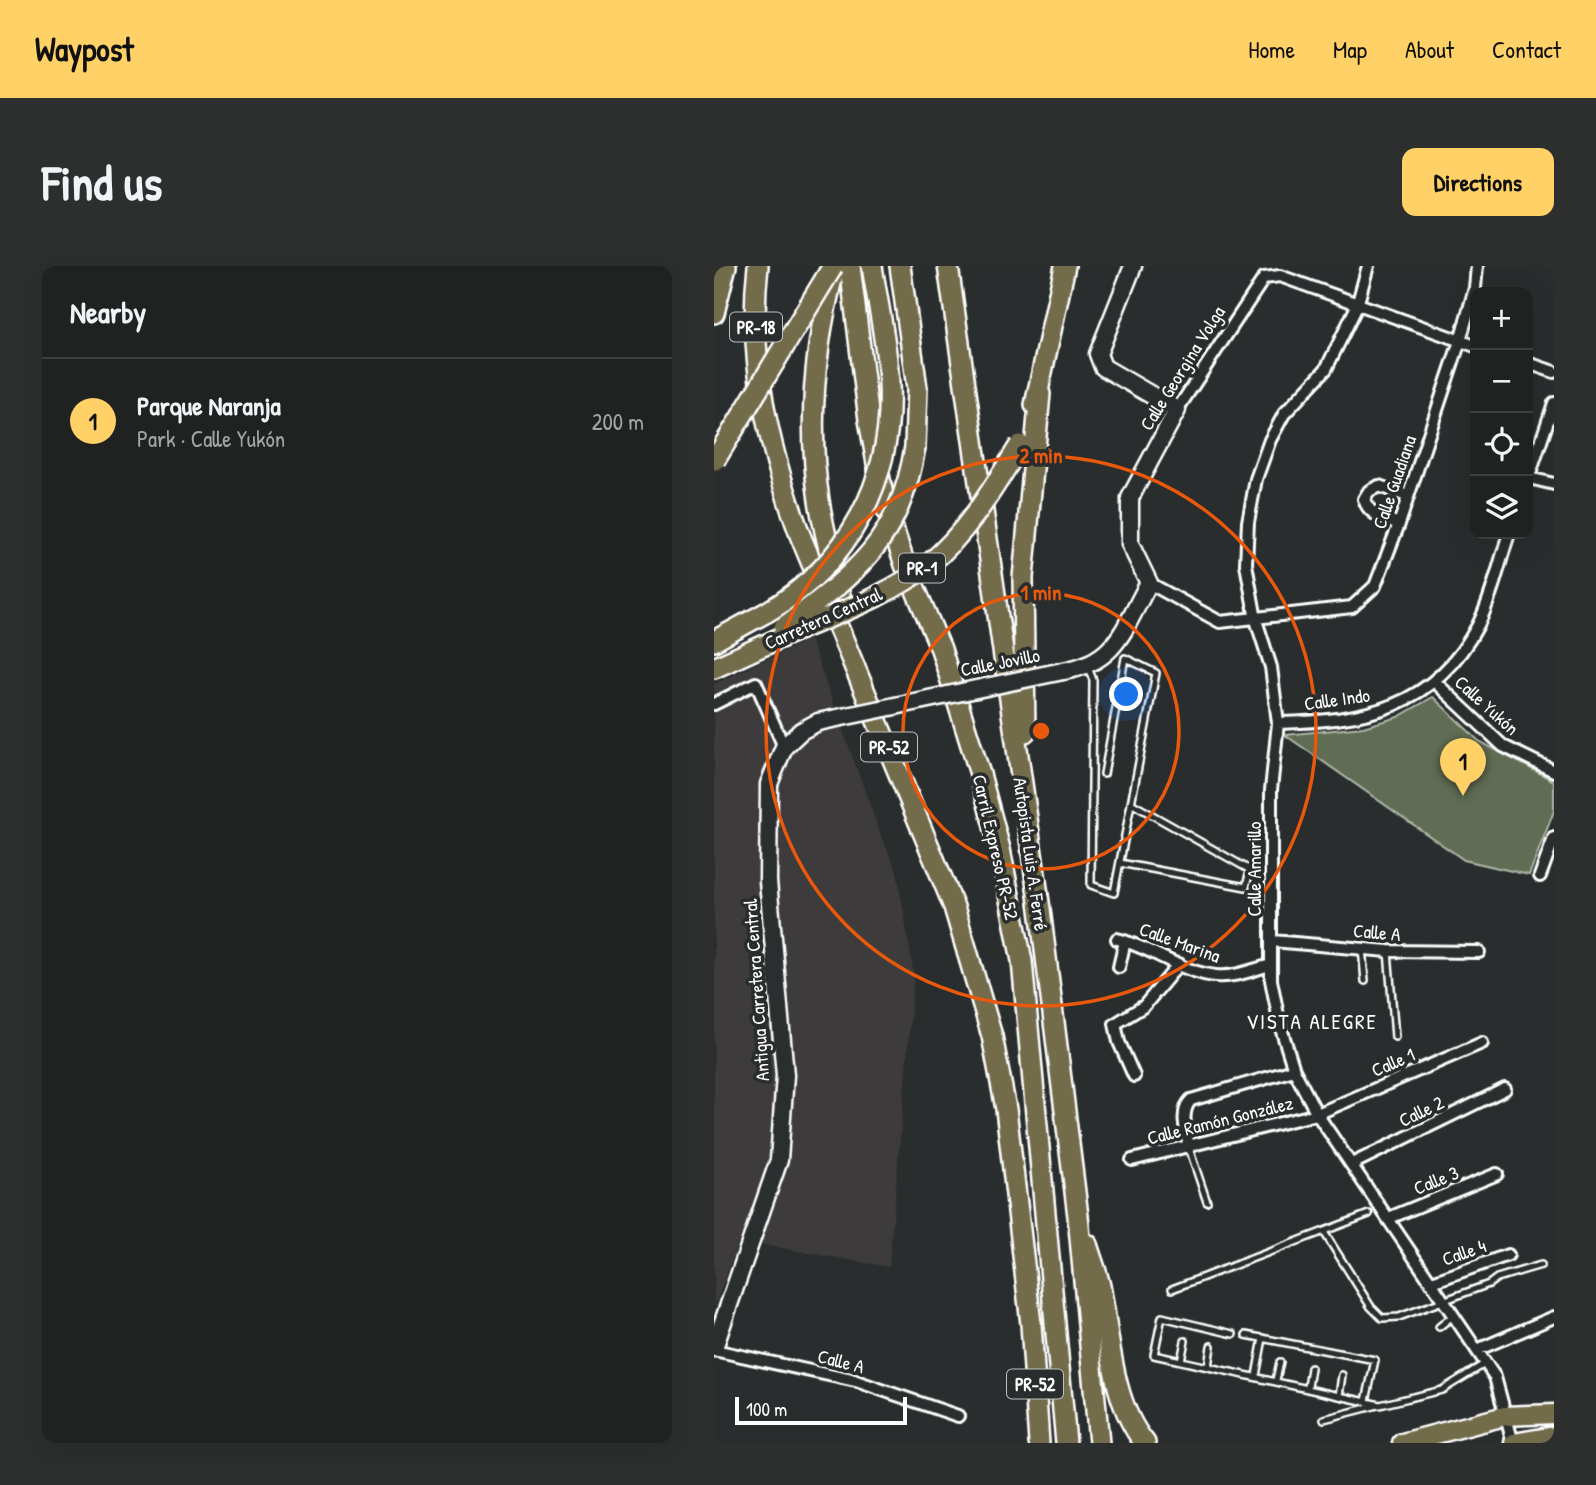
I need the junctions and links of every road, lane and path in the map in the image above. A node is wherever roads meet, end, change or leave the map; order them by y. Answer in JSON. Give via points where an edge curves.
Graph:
{"nodes":[{"id":1,"x":726,"y":266,"type":"edge"},
{"id":2,"x":758,"y":266,"type":"edge"},
{"id":3,"x":834,"y":266,"type":"edge"},
{"id":4,"x":850,"y":266,"type":"edge"},
{"id":5,"x":872,"y":266,"type":"edge"},
{"id":6,"x":900,"y":266,"type":"edge"},
{"id":7,"x":947,"y":266,"type":"edge"},
{"id":8,"x":1065,"y":266,"type":"edge"},
{"id":9,"x":1133,"y":266,"type":"edge"},
{"id":10,"x":1368,"y":266,"type":"edge"},
{"id":11,"x":1477,"y":266,"type":"edge"},
{"id":12,"x":1357,"y":306,"type":"junction"},
{"id":13,"x":714,"y":313,"type":"edge"},
{"id":14,"x":1460,"y":341,"type":"junction"},
{"id":15,"x":1470,"y":344,"type":"edge"},
{"id":16,"x":1533,"y":365,"type":"edge"},
{"id":17,"x":1554,"y":372,"type":"edge"},
{"id":18,"x":760,"y":388,"type":"joint"},
{"id":19,"x":1040,"y":394,"type":"junction"},
{"id":20,"x":1554,"y":403,"type":"edge"},
{"id":21,"x":1177,"y":410,"type":"junction"},
{"id":22,"x":714,"y":461,"type":"edge"},
{"id":23,"x":1529,"y":476,"type":"edge"},
{"id":24,"x":1533,"y":480,"type":"edge"},
{"id":25,"x":1554,"y":484,"type":"edge"},
{"id":26,"x":1407,"y":496,"type":"junction"},
{"id":27,"x":1399,"y":524,"type":"junction"},
{"id":28,"x":1507,"y":539,"type":"edge"},
{"id":29,"x":1149,"y":583,"type":"junction"},
{"id":30,"x":1256,"y":620,"type":"junction"},
{"id":31,"x":782,"y":633,"type":"junction"},
{"id":32,"x":714,"y":641,"type":"edge"},
{"id":33,"x":1087,"y":665,"type":"junction"},
{"id":34,"x":714,"y":668,"type":"edge"},
{"id":35,"x":1435,"y":682,"type":"junction"},
{"id":36,"x":866,"y":689,"type":"junction"},
{"id":37,"x":714,"y":704,"type":"edge"},
{"id":38,"x":818,"y":722,"type":"joint"},
{"id":39,"x":1278,"y":723,"type":"junction"},
{"id":40,"x":784,"y":747,"type":"junction"},
{"id":41,"x":1554,"y":771,"type":"edge"},
{"id":42,"x":1104,"y":774,"type":"dead end"},
{"id":43,"x":1131,"y":803,"type":"junction"},
{"id":44,"x":1025,"y":808,"type":"junction"},
{"id":45,"x":1554,"y":838,"type":"edge"},
{"id":46,"x":1121,"y":863,"type":"junction"},
{"id":47,"x":1539,"y":876,"type":"dead end"},
{"id":48,"x":1272,"y":941,"type":"junction"},
{"id":49,"x":1362,"y":948,"type":"junction"},
{"id":50,"x":1388,"y":951,"type":"junction"},
{"id":51,"x":1479,"y":952,"type":"dead end"},
{"id":52,"x":1179,"y":964,"type":"junction"},
{"id":53,"x":1271,"y":965,"type":"junction"},
{"id":54,"x":1119,"y":967,"type":"dead end"},
{"id":55,"x":1365,"y":981,"type":"dead end"},
{"id":56,"x":1395,"y":1037,"type":"dead end"},
{"id":57,"x":1482,"y":1043,"type":"dead end"},
{"id":58,"x":1294,"y":1070,"type":"junction"},
{"id":59,"x":1135,"y":1076,"type":"dead end"},
{"id":60,"x":1505,"y":1088,"type":"dead end"},
{"id":61,"x":1317,"y":1114,"type":"junction"},
{"id":62,"x":1189,"y":1148,"type":"junction"},
{"id":63,"x":1132,"y":1160,"type":"dead end"},
{"id":64,"x":1352,"y":1164,"type":"junction"},
{"id":65,"x":1497,"y":1174,"type":"dead end"},
{"id":66,"x":1207,"y":1202,"type":"dead end"},
{"id":67,"x":1369,"y":1214,"type":"dead end"},
{"id":68,"x":1078,"y":1216,"type":"junction"},
{"id":69,"x":1389,"y":1218,"type":"junction"},
{"id":70,"x":1324,"y":1232,"type":"junction"},
{"id":71,"x":1508,"y":1255,"type":"dead end"},
{"id":72,"x":1541,"y":1265,"type":"dead end"},
{"id":73,"x":1432,"y":1282,"type":"junction"},
{"id":74,"x":1172,"y":1289,"type":"dead end"},
{"id":75,"x":1444,"y":1300,"type":"junction"},
{"id":76,"x":1454,"y":1315,"type":"junction"},
{"id":77,"x":1554,"y":1317,"type":"edge"},
{"id":78,"x":1031,"y":1324,"type":"junction"},
{"id":79,"x":1439,"y":1327,"type":"dead end"},
{"id":80,"x":1233,"y":1334,"type":"dead end"},
{"id":81,"x":1246,"y":1335,"type":"dead end"},
{"id":82,"x":1263,"y":1338,"type":"junction"},
{"id":83,"x":1185,"y":1341,"type":"dead end"},
{"id":84,"x":1211,"y":1346,"type":"dead end"},
{"id":85,"x":714,"y":1349,"type":"edge"},
{"id":86,"x":1477,"y":1350,"type":"junction"},
{"id":87,"x":1181,"y":1361,"type":"junction"},
{"id":88,"x":1280,"y":1362,"type":"dead end"},
{"id":89,"x":1486,"y":1363,"type":"junction"},
{"id":90,"x":1208,"y":1367,"type":"junction"},
{"id":91,"x":1311,"y":1368,"type":"dead end"},
{"id":92,"x":1342,"y":1375,"type":"dead end"},
{"id":93,"x":1256,"y":1376,"type":"junction"},
{"id":94,"x":1276,"y":1380,"type":"junction"},
{"id":95,"x":1308,"y":1387,"type":"junction"},
{"id":96,"x":1339,"y":1396,"type":"junction"},
{"id":97,"x":1366,"y":1401,"type":"junction"},
{"id":98,"x":1380,"y":1405,"type":"junction"},
{"id":99,"x":1554,"y":1414,"type":"edge"},
{"id":100,"x":958,"y":1416,"type":"dead end"},
{"id":101,"x":1505,"y":1416,"type":"junction"},
{"id":102,"x":1324,"y":1419,"type":"dead end"},
{"id":103,"x":1554,"y":1436,"type":"edge"},
{"id":104,"x":1026,"y":1443,"type":"edge"},
{"id":105,"x":1039,"y":1443,"type":"edge"},
{"id":106,"x":1066,"y":1443,"type":"edge"},
{"id":107,"x":1099,"y":1443,"type":"edge"},
{"id":108,"x":1145,"y":1443,"type":"edge"},
{"id":109,"x":1402,"y":1443,"type":"edge"},
{"id":110,"x":1513,"y":1443,"type":"edge"}],
"edges":[{"from":1,"to":13,"type":"highway"},
{"from":2,"to":18,"type":"highway","number":"PR-18"},
{"from":3,"to":22,"type":"highway","bridge":true},
{"from":3,"to":36,"type":"highway","via":[[818,348],[813,442],[824,527]]},
{"from":4,"to":106,"type":"highway","name":"Carril Expreso PR-52","via":[[884,501],[941,649],[980,774],[1022,961]]},
{"from":5,"to":32,"type":"highway","bridge":true,"via":[[889,386],[884,446],[858,522],[831,560],[799,593]]},
{"from":6,"to":31,"type":"highway","bridge":true,"via":[[917,388],[915,447],[904,491],[875,550],[846,582]]},
{"from":7,"to":44,"type":"highway","name":"Autopista Luis A. Ferré","number":"PR-52"},
{"from":8,"to":19,"type":"highway","name":"Carretera Central","number":"PR-1"},
{"from":9,"to":21,"type":"street","via":[[1098,349],[1100,363]]},
{"from":10,"to":12,"type":"street","name":"Calle Amarillo"},
{"from":11,"to":14,"type":"street","name":"Calle Guadiana"},
{"from":12,"to":14,"type":"street","name":"Calle Georgina Volga"},
{"from":12,"to":21,"type":"street","name":"Calle Georgina Volga","via":[[1280,276],[1264,278]]},
{"from":12,"to":30,"type":"street","name":"Calle Amarillo","via":[[1326,369],[1284,414],[1256,479],[1246,564]]},
{"from":14,"to":15,"type":"street","name":"Calle Georgina Volga"},
{"from":14,"to":26,"type":"street","name":"Calle Guadiana"},
{"from":16,"to":17,"type":"street"},
{"from":18,"to":36,"type":"highway","number":"PR-52","via":[[778,474]]},
{"from":19,"to":31,"type":"highway","name":"Carretera Central","number":"PR-1","bridge":true,"via":[[1020,445],[991,492],[957,537],[930,563],[905,581]]},
{"from":19,"to":44,"type":"highway","via":[[1023,578]]},
{"from":20,"to":23,"type":"street"},
{"from":21,"to":29,"type":"street","name":"Calle Georgina Volga","via":[[1130,498],[1130,544]]},
{"from":24,"to":25,"type":"street"},
{"from":26,"to":27,"type":"street","name":"Calle Guadiana"},
{"from":26,"to":27,"type":"street","via":[[1379,486],[1364,499],[1373,514]]},
{"from":27,"to":30,"type":"street","name":"Calle Guadiana","via":[[1375,586],[1352,607]]},
{"from":28,"to":35,"type":"street","name":"Calle Indo","via":[[1479,624]]},
{"from":29,"to":30,"type":"street","via":[[1220,622]]},
{"from":29,"to":33,"type":"street","name":"Calle Jovillo","via":[[1113,648]]},
{"from":30,"to":39,"type":"street","name":"Calle Amarillo","via":[[1271,667]]},
{"from":31,"to":34,"type":"highway","name":"Carretera Central","number":"PR-1"},
{"from":33,"to":38,"type":"street","name":"Calle Jovillo","bridge":true},
{"from":33,"to":46,"type":"lane","via":[[1093,680],[1091,885],[1114,893]]},
{"from":35,"to":39,"type":"street","name":"Calle Indo","via":[[1403,702],[1367,715]]},
{"from":35,"to":41,"type":"street","name":"Calle Yukón","via":[[1503,746]]},
{"from":36,"to":78,"type":"highway","number":"PR-52","via":[[954,907],[992,1036],[1006,1110]]},
{"from":37,"to":40,"type":"street","via":[[756,684]]},
{"from":38,"to":40,"type":"street","name":"Antigua Carretera Central"},
{"from":39,"to":48,"type":"street","name":"Calle Amarillo","via":[[1271,790]]},
{"from":40,"to":85,"type":"street","name":"Antigua Carretera Central","via":[[768,798],[768,881],[785,1075],[779,1160]]},
{"from":42,"to":43,"type":"lane","via":[[1125,658],[1156,673]]},
{"from":43,"to":46,"type":"lane"},
{"from":43,"to":46,"type":"lane","via":[[1250,870],[1246,887]]},
{"from":44,"to":68,"type":"highway","name":"Autopista Luis A. Ferré","number":"PR-52"},
{"from":45,"to":47,"type":"street"},
{"from":48,"to":49,"type":"street","name":"Calle A"},
{"from":48,"to":53,"type":"street","name":"Calle Amarillo"},
{"from":49,"to":50,"type":"street","name":"Calle A"},
{"from":49,"to":55,"type":"lane"},
{"from":50,"to":51,"type":"street","name":"Calle A"},
{"from":50,"to":56,"type":"lane"},
{"from":52,"to":53,"type":"street","name":"Calle Marina","via":[[1216,976]]},
{"from":52,"to":54,"type":"street","name":"Calle Marina","via":[[1121,940]]},
{"from":52,"to":59,"type":"street","via":[[1144,1006],[1115,1024]]},
{"from":53,"to":58,"type":"street","name":"Calle Amarillo","via":[[1280,1026]]},
{"from":57,"to":61,"type":"street","name":"Calle 1"},
{"from":58,"to":61,"type":"street","name":"Calle Amarillo"},
{"from":58,"to":62,"type":"street","via":[[1191,1100],[1185,1118]]},
{"from":60,"to":64,"type":"street","name":"Calle 2"},
{"from":61,"to":62,"type":"street","name":"Calle Ramón González"},
{"from":61,"to":64,"type":"street","name":"Calle Amarillo"},
{"from":62,"to":63,"type":"street","name":"Calle Ramón González"},
{"from":62,"to":66,"type":"lane"},
{"from":64,"to":69,"type":"street","name":"Calle Amarillo"},
{"from":65,"to":69,"type":"street","name":"Calle 3"},
{"from":67,"to":70,"type":"lane"},
{"from":68,"to":107,"type":"highway","name":"Autopista Luis A. Ferré","number":"PR-52"},
{"from":68,"to":108,"type":"highway","via":[[1099,1283],[1130,1423]]},
{"from":69,"to":73,"type":"street","name":"Calle Amarillo"},
{"from":70,"to":74,"type":"lane"},
{"from":70,"to":75,"type":"lane","via":[[1382,1318],[1399,1317]]},
{"from":71,"to":73,"type":"street","name":"Calle 4"},
{"from":72,"to":75,"type":"lane"},
{"from":73,"to":75,"type":"street","name":"Calle Amarillo"},
{"from":75,"to":76,"type":"street","name":"Calle Amarillo"},
{"from":76,"to":79,"type":"lane"},
{"from":76,"to":86,"type":"street","name":"Calle Amarillo"},
{"from":77,"to":86,"type":"street"},
{"from":78,"to":104,"type":"highway"},
{"from":78,"to":105,"type":"highway","number":"PR-52"},
{"from":80,"to":87,"type":"lane","via":[[1162,1317],[1154,1355]]},
{"from":81,"to":82,"type":"lane"},
{"from":82,"to":93,"type":"lane"},
{"from":82,"to":97,"type":"lane","via":[[1375,1360]]},
{"from":83,"to":87,"type":"lane"},
{"from":84,"to":90,"type":"lane"},
{"from":85,"to":100,"type":"street","name":"Calle A","via":[[856,1381]]},
{"from":86,"to":89,"type":"street","name":"Calle Amarillo"},
{"from":87,"to":90,"type":"lane"},
{"from":88,"to":94,"type":"lane"},
{"from":89,"to":98,"type":"lane","via":[[1442,1390]]},
{"from":89,"to":101,"type":"street","name":"Calle Amarillo","via":[[1495,1377]]},
{"from":90,"to":93,"type":"lane"},
{"from":91,"to":95,"type":"lane"},
{"from":92,"to":96,"type":"lane"},
{"from":93,"to":94,"type":"lane"},
{"from":94,"to":95,"type":"lane"},
{"from":95,"to":96,"type":"lane"},
{"from":96,"to":97,"type":"lane"},
{"from":97,"to":98,"type":"lane"},
{"from":98,"to":102,"type":"lane"},
{"from":99,"to":101,"type":"main road"},
{"from":101,"to":109,"type":"main road"},
{"from":101,"to":110,"type":"street","name":"Calle Amarillo"},
{"from":103,"to":110,"type":"main road"}]}
